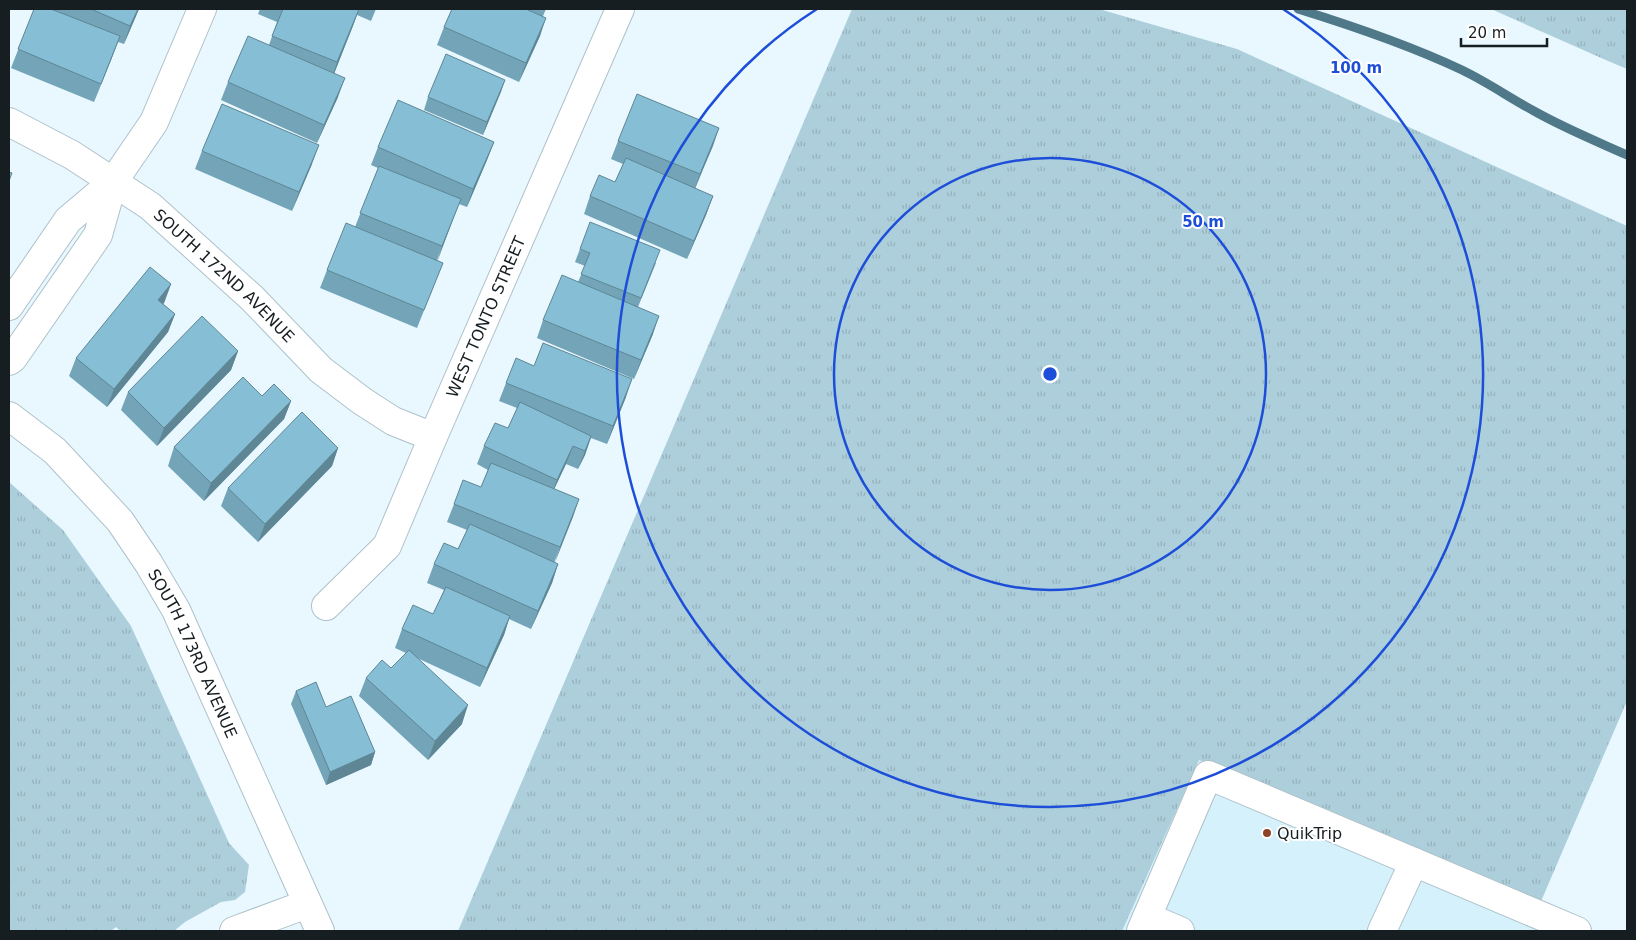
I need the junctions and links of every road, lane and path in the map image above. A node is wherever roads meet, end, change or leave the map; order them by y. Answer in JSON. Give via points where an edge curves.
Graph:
{"nodes":[{"id":1,"x":202,"y":9,"type":"edge"},
{"id":2,"x":620,"y":9,"type":"edge"},
{"id":3,"x":9,"y":122,"type":"edge"},
{"id":4,"x":113,"y":182,"type":"junction"},
{"id":5,"x":9,"y":306,"type":"edge"},
{"id":6,"x":9,"y":361,"type":"edge"},
{"id":7,"x":9,"y":416,"type":"edge"},
{"id":8,"x":433,"y":437,"type":"junction"},
{"id":9,"x":326,"y":606,"type":"dead end"},
{"id":10,"x":1414,"y":862,"type":"junction"},
{"id":11,"x":307,"y":904,"type":"junction"},
{"id":12,"x":1144,"y":924,"type":"edge"},
{"id":13,"x":234,"y":931,"type":"edge"},
{"id":14,"x":320,"y":931,"type":"edge"},
{"id":15,"x":1180,"y":931,"type":"edge"},
{"id":16,"x":1382,"y":931,"type":"edge"},
{"id":17,"x":1577,"y":931,"type":"edge"}],
"edges":[{"from":1,"to":4,"type":"street","via":[[154,122]]},
{"from":2,"to":8,"type":"street","name":"WEST TONTO STREET"},
{"from":3,"to":4,"type":"street","name":"SOUTH 172ND AVENUE","via":[[72,155]]},
{"from":4,"to":5,"type":"street","via":[[68,220]]},
{"from":4,"to":6,"type":"street","via":[[98,235]]},
{"from":4,"to":8,"type":"street","name":"SOUTH 172ND AVENUE","via":[[150,206],[245,291],[321,370],[393,421]]},
{"from":7,"to":11,"type":"street","name":"SOUTH 173RD AVENUE","via":[[56,452],[120,521],[149,564],[176,610]]},
{"from":8,"to":9,"type":"street","name":"WEST TONTO STREET","via":[[387,546]]},
{"from":10,"to":12,"type":"street","via":[[1208,775]]},
{"from":10,"to":16,"type":"street"},
{"from":10,"to":17,"type":"street"},
{"from":11,"to":13,"type":"street"},
{"from":11,"to":14,"type":"street","name":"SOUTH 173RD AVENUE"},
{"from":12,"to":15,"type":"street"}]}
